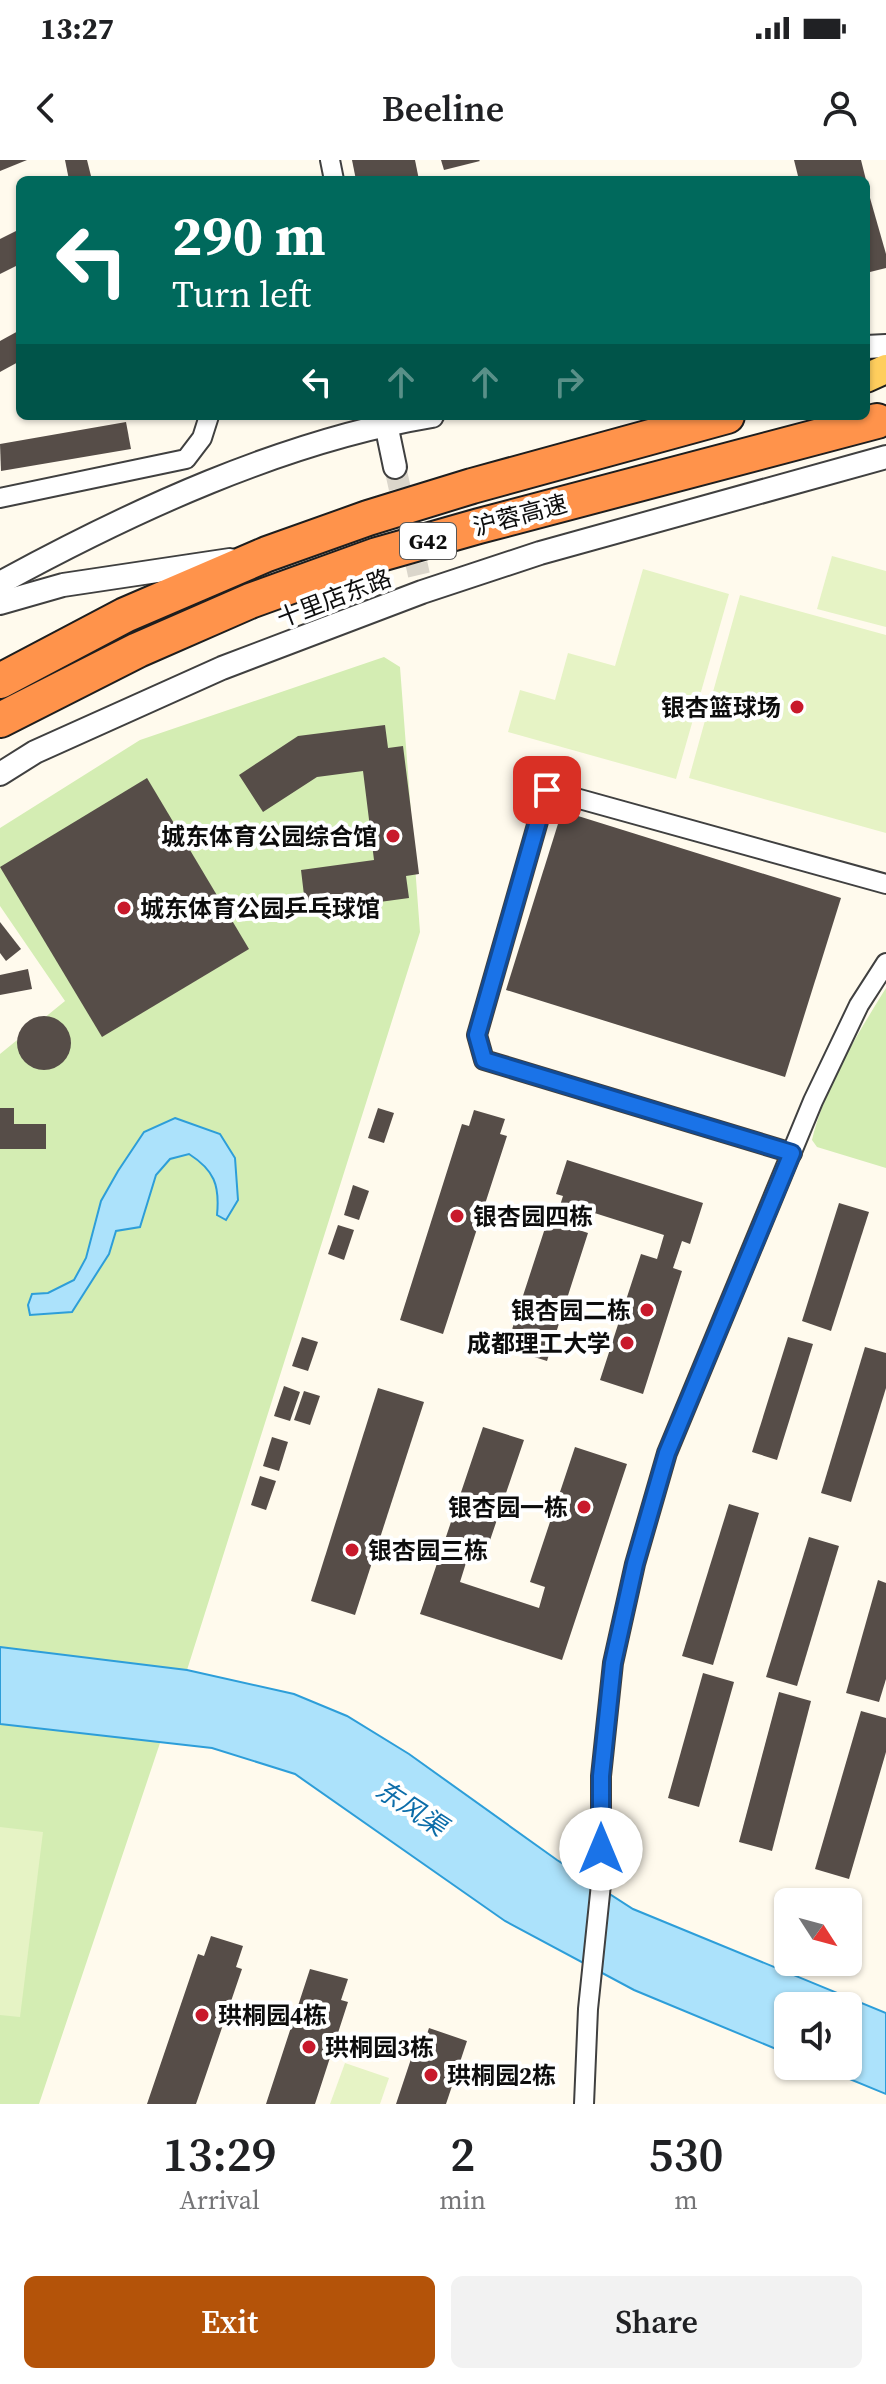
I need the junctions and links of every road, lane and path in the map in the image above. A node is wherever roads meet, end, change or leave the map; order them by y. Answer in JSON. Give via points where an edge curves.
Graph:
{"nodes":[{"id":1,"x":208,"y":420,"type":"edge"},
{"id":2,"x":385,"y":420,"type":"edge"},
{"id":3,"x":712,"y":420,"type":"edge"},
{"id":4,"x":883,"y":421,"type":"edge"},
{"id":5,"x":886,"y":457,"type":"edge"},
{"id":6,"x":395,"y":467,"type":"tunnel mouth"},
{"id":7,"x":0,"y":498,"type":"edge"},
{"id":8,"x":267,"y":554,"type":"junction"},
{"id":9,"x":0,"y":583,"type":"edge"},
{"id":10,"x":0,"y":603,"type":"edge"},
{"id":11,"x":162,"y":639,"type":"junction"},
{"id":12,"x":0,"y":681,"type":"edge"},
{"id":13,"x":0,"y":720,"type":"edge"},
{"id":14,"x":0,"y":739,"type":"edge"},
{"id":15,"x":0,"y":774,"type":"edge"},
{"id":16,"x":886,"y":884,"type":"edge"},
{"id":17,"x":886,"y":963,"type":"edge"},
{"id":18,"x":792,"y":1153,"type":"junction"},
{"id":19,"x":584,"y":2104,"type":"edge"}],
"edges":[{"from":1,"to":7,"type":"street","via":[[186,459]]},
{"from":2,"to":6,"type":"street"},
{"from":2,"to":9,"type":"street","via":[[139,510]]},
{"from":3,"to":8,"type":"highway","name":"沪蓉高速","number":"G42","via":[[472,486]]},
{"from":4,"to":11,"type":"highway","name":"沪蓉高速","number":"G42","via":[[377,555]]},
{"from":5,"to":15,"type":"street","name":"十里店东路","via":[[420,583],[35,752]]},
{"from":8,"to":10,"type":"street","via":[[63,585]]},
{"from":8,"to":12,"type":"highway","name":"沪蓉高速","number":"G42","via":[[125,615]]},
{"from":11,"to":13,"type":"highway","name":"沪蓉高速","number":"G42"},
{"from":11,"to":14,"type":"street"},
{"from":16,"to":18,"type":"street","via":[[547,790],[477,1035],[484,1060]]},
{"from":17,"to":18,"type":"street","via":[[859,1005]]},
{"from":18,"to":19,"type":"street","via":[[667,1453],[613,1663],[601,1776],[601,1884]]}]}
